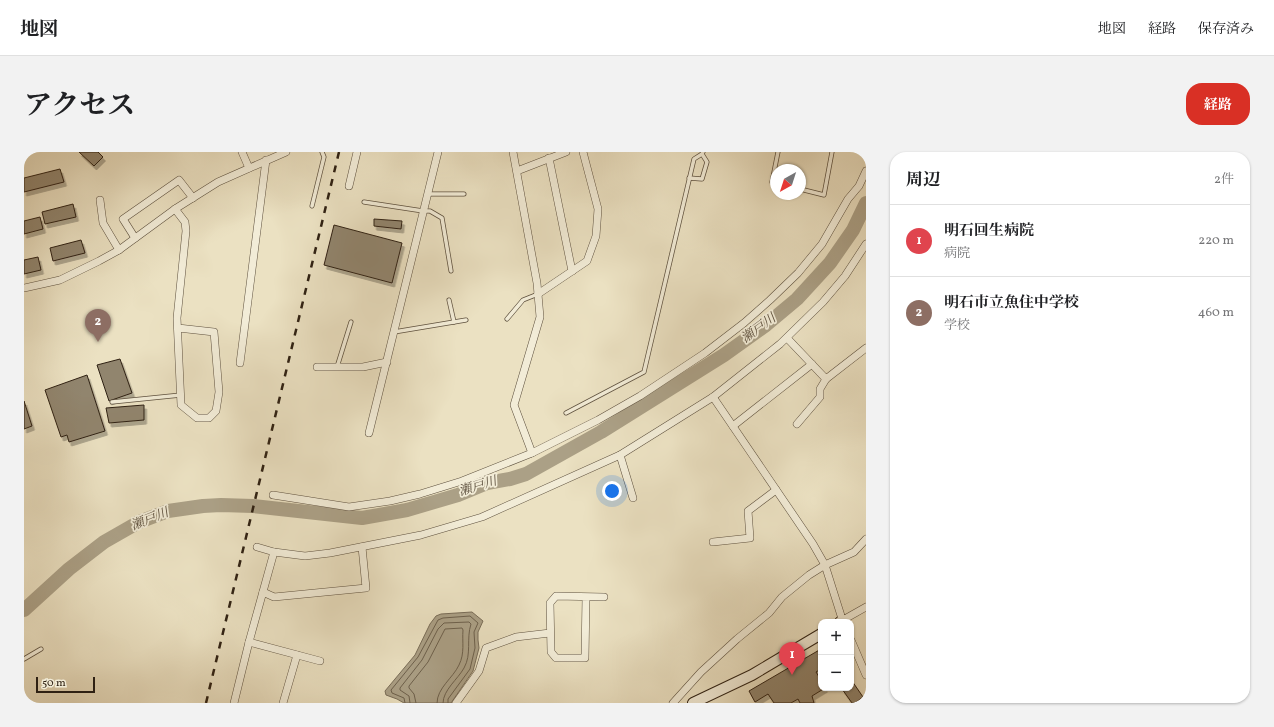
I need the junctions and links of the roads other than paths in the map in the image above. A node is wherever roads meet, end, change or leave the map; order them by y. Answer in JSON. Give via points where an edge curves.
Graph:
{"nodes":[{"id":1,"x":242,"y":152,"type":"edge"},
{"id":2,"x":286,"y":152,"type":"edge"},
{"id":3,"x":322,"y":152,"type":"edge"},
{"id":4,"x":357,"y":152,"type":"edge"},
{"id":5,"x":438,"y":152,"type":"edge"},
{"id":6,"x":513,"y":152,"type":"edge"},
{"id":7,"x":566,"y":152,"type":"edge"},
{"id":8,"x":583,"y":152,"type":"edge"},
{"id":9,"x":778,"y":152,"type":"edge"},
{"id":10,"x":832,"y":152,"type":"edge"},
{"id":11,"x":702,"y":153,"type":"edge"},
{"id":12,"x":549,"y":158,"type":"junction"},
{"id":13,"x":266,"y":160,"type":"junction"},
{"id":14,"x":776,"y":164,"type":"edge"},
{"id":15,"x":249,"y":168,"type":"junction"},
{"id":16,"x":517,"y":171,"type":"junction"},
{"id":17,"x":866,"y":171,"type":"edge"},
{"id":18,"x":689,"y":178,"type":"junction"},
{"id":19,"x":349,"y":186,"type":"dead end"},
{"id":20,"x":806,"y":190,"type":"edge"},
{"id":21,"x":427,"y":194,"type":"junction"},
{"id":22,"x":464,"y":194,"type":"dead end"},
{"id":23,"x":193,"y":198,"type":"junction"},
{"id":24,"x":100,"y":200,"type":"dead end"},
{"id":25,"x":364,"y":202,"type":"dead end"},
{"id":26,"x":312,"y":206,"type":"dead end"},
{"id":27,"x":175,"y":209,"type":"junction"},
{"id":28,"x":423,"y":211,"type":"junction"},
{"id":29,"x":136,"y":238,"type":"junction"},
{"id":30,"x":866,"y":244,"type":"edge"},
{"id":31,"x":119,"y":250,"type":"junction"},
{"id":32,"x":451,"y":271,"type":"dead end"},
{"id":33,"x":572,"y":271,"type":"junction"},
{"id":34,"x":24,"y":288,"type":"edge"},
{"id":35,"x":538,"y":294,"type":"junction"},
{"id":36,"x":449,"y":300,"type":"dead end"},
{"id":37,"x":507,"y":318,"type":"dead end"},
{"id":38,"x":466,"y":320,"type":"dead end"},
{"id":39,"x":351,"y":322,"type":"dead end"},
{"id":40,"x":454,"y":322,"type":"junction"},
{"id":41,"x":178,"y":328,"type":"junction"},
{"id":42,"x":394,"y":332,"type":"junction"},
{"id":43,"x":787,"y":338,"type":"junction"},
{"id":44,"x":866,"y":348,"type":"edge"},
{"id":45,"x":386,"y":362,"type":"junction"},
{"id":46,"x":240,"y":363,"type":"dead end"},
{"id":47,"x":812,"y":364,"type":"junction"},
{"id":48,"x":317,"y":367,"type":"dead end"},
{"id":49,"x":337,"y":367,"type":"junction"},
{"id":50,"x":826,"y":379,"type":"junction"},
{"id":51,"x":181,"y":395,"type":"junction"},
{"id":52,"x":713,"y":396,"type":"junction"},
{"id":53,"x":112,"y":402,"type":"dead end"},
{"id":54,"x":566,"y":413,"type":"dead end"},
{"id":55,"x":797,"y":424,"type":"dead end"},
{"id":56,"x":733,"y":426,"type":"junction"},
{"id":57,"x":369,"y":433,"type":"dead end"},
{"id":58,"x":532,"y":453,"type":"junction"},
{"id":59,"x":620,"y":455,"type":"junction"},
{"id":60,"x":776,"y":490,"type":"junction"},
{"id":61,"x":273,"y":495,"type":"dead end"},
{"id":62,"x":633,"y":498,"type":"dead end"},
{"id":63,"x":866,"y":539,"type":"edge"},
{"id":64,"x":713,"y":542,"type":"dead end"},
{"id":65,"x":257,"y":547,"type":"dead end"},
{"id":66,"x":362,"y":547,"type":"junction"},
{"id":67,"x":274,"y":552,"type":"junction"},
{"id":68,"x":825,"y":565,"type":"junction"},
{"id":69,"x":263,"y":592,"type":"junction"},
{"id":70,"x":586,"y":597,"type":"junction"},
{"id":71,"x":604,"y":598,"type":"dead end"},
{"id":72,"x":866,"y":607,"type":"edge"},
{"id":73,"x":841,"y":619,"type":"edge"},
{"id":74,"x":847,"y":619,"type":"edge"},
{"id":75,"x":550,"y":633,"type":"junction"},
{"id":76,"x":818,"y":636,"type":"edge"},
{"id":77,"x":249,"y":642,"type":"junction"},
{"id":78,"x":854,"y":647,"type":"edge"},
{"id":79,"x":41,"y":649,"type":"dead end"},
{"id":80,"x":297,"y":655,"type":"junction"},
{"id":81,"x":24,"y":659,"type":"edge"},
{"id":82,"x":320,"y":661,"type":"dead end"},
{"id":83,"x":866,"y":675,"type":"edge"},
{"id":84,"x":700,"y":702,"type":"edge"},
{"id":85,"x":234,"y":703,"type":"edge"},
{"id":86,"x":284,"y":703,"type":"edge"},
{"id":87,"x":456,"y":703,"type":"edge"},
{"id":88,"x":673,"y":703,"type":"edge"}],
"edges":[{"from":1,"to":15,"type":"street"},
{"from":2,"to":13,"type":"street"},
{"from":3,"to":26,"type":"lane","via":[[324,157]]},
{"from":4,"to":19,"type":"street"},
{"from":5,"to":21,"type":"street"},
{"from":6,"to":16,"type":"street"},
{"from":7,"to":12,"type":"street"},
{"from":8,"to":33,"type":"street","via":[[598,209],[596,236],[587,261]]},
{"from":9,"to":14,"type":"lane"},
{"from":10,"to":20,"type":"lane","via":[[824,195]]},
{"from":11,"to":18,"type":"lane","via":[[694,159]]},
{"from":11,"to":18,"type":"lane","via":[[707,162],[702,179]]},
{"from":12,"to":16,"type":"street"},
{"from":12,"to":33,"type":"street"},
{"from":13,"to":15,"type":"street"},
{"from":13,"to":46,"type":"street"},
{"from":15,"to":23,"type":"street","via":[[218,182]]},
{"from":16,"to":35,"type":"street"},
{"from":17,"to":58,"type":"street","via":[[818,250],[798,273],[744,323],[705,353],[640,396]]},
{"from":18,"to":54,"type":"lane","via":[[644,372]]},
{"from":21,"to":22,"type":"lane"},
{"from":21,"to":28,"type":"street"},
{"from":23,"to":27,"type":"street"},
{"from":23,"to":29,"type":"street","via":[[179,180],[154,197],[123,219]]},
{"from":24,"to":31,"type":"street","via":[[103,222]]},
{"from":25,"to":28,"type":"lane"},
{"from":27,"to":29,"type":"street"},
{"from":27,"to":41,"type":"street","via":[[185,222],[186,231]]},
{"from":28,"to":32,"type":"lane","via":[[430,211],[442,218]]},
{"from":28,"to":42,"type":"street"},
{"from":29,"to":31,"type":"street"},
{"from":30,"to":43,"type":"street","via":[[845,276]]},
{"from":31,"to":34,"type":"street","via":[[60,280]]},
{"from":33,"to":35,"type":"street"},
{"from":35,"to":37,"type":"lane","via":[[523,300]]},
{"from":35,"to":58,"type":"street","via":[[540,317],[514,405]]},
{"from":36,"to":40,"type":"lane"},
{"from":38,"to":40,"type":"lane"},
{"from":39,"to":49,"type":"lane"},
{"from":40,"to":42,"type":"lane"},
{"from":41,"to":51,"type":"street"},
{"from":41,"to":51,"type":"street","via":[[214,332],[219,392],[216,411],[209,418],[197,418],[181,405]]},
{"from":42,"to":45,"type":"street"},
{"from":43,"to":47,"type":"street"},
{"from":43,"to":52,"type":"street"},
{"from":44,"to":50,"type":"street"},
{"from":45,"to":49,"type":"street","via":[[363,367]]},
{"from":45,"to":57,"type":"street"},
{"from":47,"to":50,"type":"street"},
{"from":47,"to":56,"type":"street"},
{"from":48,"to":49,"type":"street"},
{"from":50,"to":55,"type":"street","via":[[820,389],[820,397]]},
{"from":51,"to":53,"type":"lane"},
{"from":52,"to":56,"type":"street"},
{"from":52,"to":59,"type":"street"},
{"from":56,"to":60,"type":"street"},
{"from":58,"to":61,"type":"street","via":[[462,482],[390,501],[349,507]]},
{"from":59,"to":62,"type":"street"},
{"from":59,"to":66,"type":"street","via":[[482,517],[421,535]]},
{"from":60,"to":64,"type":"street","via":[[748,511],[750,538]]},
{"from":60,"to":68,"type":"street"},
{"from":63,"to":68,"type":"street","via":[[854,552]]},
{"from":65,"to":67,"type":"street"},
{"from":66,"to":67,"type":"street","via":[[305,556]]},
{"from":66,"to":69,"type":"street","via":[[366,588],[274,597]]},
{"from":67,"to":69,"type":"street"},
{"from":68,"to":73,"type":"street"},
{"from":68,"to":88,"type":"street","via":[[782,597],[769,613],[701,672]]},
{"from":69,"to":77,"type":"street"},
{"from":70,"to":71,"type":"street"},
{"from":70,"to":75,"type":"street","via":[[556,596],[550,603]]},
{"from":70,"to":75,"type":"street","via":[[585,658],[556,658],[551,652]]},
{"from":72,"to":74,"type":"street"},
{"from":75,"to":87,"type":"street","via":[[516,637],[486,648],[480,671]]},
{"from":76,"to":84,"type":"street"},
{"from":77,"to":80,"type":"street"},
{"from":77,"to":85,"type":"street"},
{"from":78,"to":83,"type":"street"},
{"from":79,"to":81,"type":"lane"},
{"from":80,"to":82,"type":"street"},
{"from":80,"to":86,"type":"street"}]}
